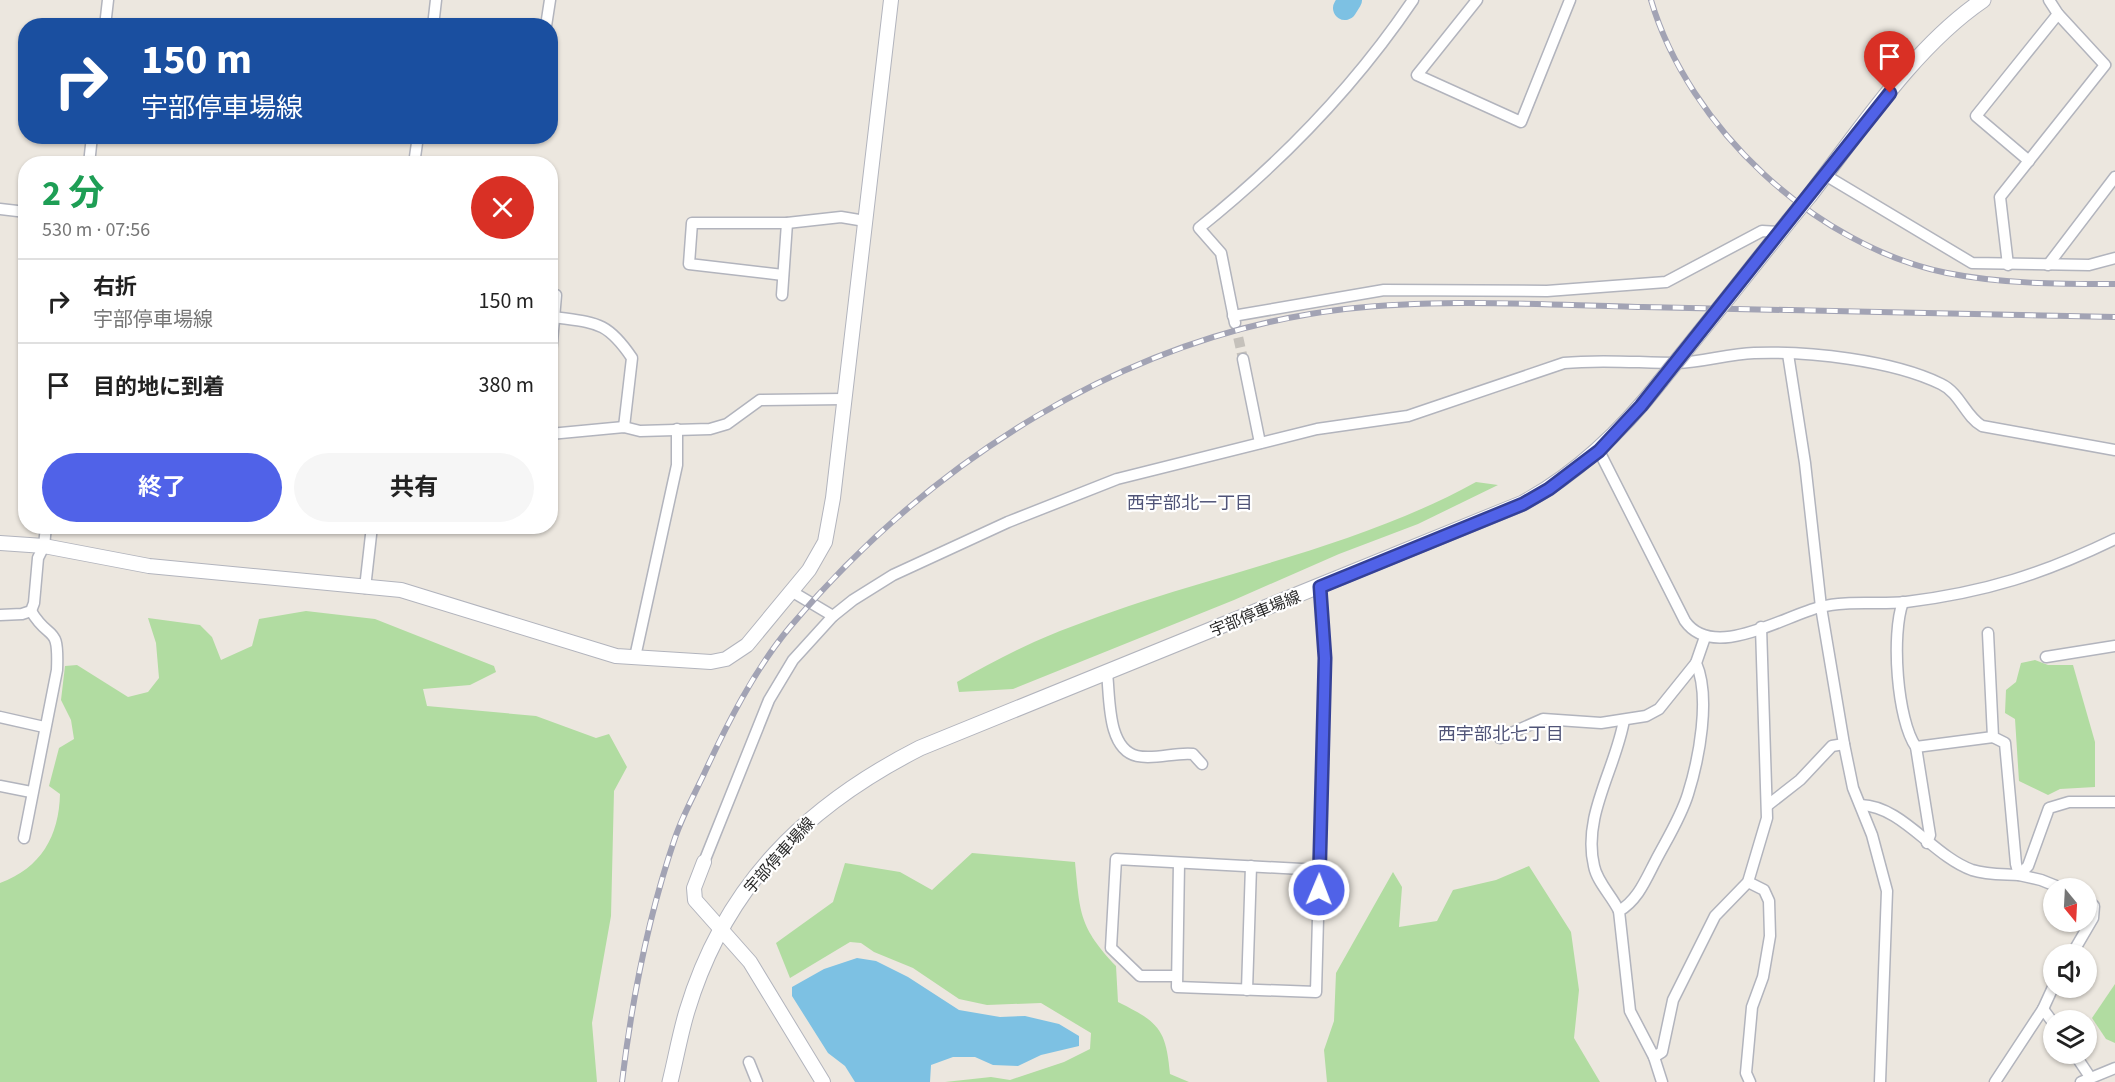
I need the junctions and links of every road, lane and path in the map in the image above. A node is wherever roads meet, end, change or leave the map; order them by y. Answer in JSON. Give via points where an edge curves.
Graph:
{"nodes":[{"id":1,"x":108,"y":0,"type":"edge"},
{"id":2,"x":436,"y":0,"type":"edge"},
{"id":3,"x":549,"y":0,"type":"edge"},
{"id":4,"x":891,"y":0,"type":"edge"},
{"id":5,"x":1413,"y":0,"type":"edge"},
{"id":6,"x":1477,"y":0,"type":"edge"},
{"id":7,"x":1570,"y":0,"type":"edge"},
{"id":8,"x":1983,"y":0,"type":"edge"},
{"id":9,"x":2049,"y":0,"type":"edge"},
{"id":10,"x":2058,"y":14,"type":"junction"},
{"id":11,"x":106,"y":18,"type":"edge"},
{"id":12,"x":434,"y":18,"type":"edge"},
{"id":13,"x":547,"y":18,"type":"edge"},
{"id":14,"x":2029,"y":161,"type":"junction"},
{"id":15,"x":1825,"y":175,"type":"junction"},
{"id":16,"x":2115,"y":177,"type":"edge"},
{"id":17,"x":0,"y":209,"type":"edge"},
{"id":18,"x":18,"y":211,"type":"edge"},
{"id":19,"x":865,"y":221,"type":"junction"},
{"id":20,"x":787,"y":223,"type":"junction"},
{"id":21,"x":1784,"y":227,"type":"junction"},
{"id":22,"x":2115,"y":258,"type":"edge"},
{"id":23,"x":2008,"y":265,"type":"junction"},
{"id":24,"x":2048,"y":266,"type":"junction"},
{"id":25,"x":783,"y":275,"type":"junction"},
{"id":26,"x":782,"y":295,"type":"dead end"},
{"id":27,"x":558,"y":317,"type":"edge"},
{"id":28,"x":1788,"y":354,"type":"junction"},
{"id":29,"x":1243,"y":359,"type":"tunnel mouth"},
{"id":30,"x":844,"y":399,"type":"junction"},
{"id":31,"x":624,"y":427,"type":"junction"},
{"id":32,"x":677,"y":429,"type":"junction"},
{"id":33,"x":558,"y":433,"type":"edge"},
{"id":34,"x":1260,"y":443,"type":"junction"},
{"id":35,"x":2115,"y":450,"type":"edge"},
{"id":36,"x":1599,"y":451,"type":"junction"},
{"id":37,"x":45,"y":534,"type":"edge"},
{"id":38,"x":371,"y":534,"type":"edge"},
{"id":39,"x":2115,"y":539,"type":"edge"},
{"id":40,"x":0,"y":543,"type":"edge"},
{"id":41,"x":44,"y":546,"type":"junction"},
{"id":42,"x":1320,"y":587,"type":"junction"},
{"id":43,"x":365,"y":588,"type":"junction"},
{"id":44,"x":791,"y":591,"type":"junction"},
{"id":45,"x":1903,"y":602,"type":"junction"},
{"id":46,"x":1821,"y":607,"type":"junction"},
{"id":47,"x":31,"y":610,"type":"junction"},
{"id":48,"x":0,"y":615,"type":"edge"},
{"id":49,"x":833,"y":616,"type":"junction"},
{"id":50,"x":1761,"y":627,"type":"junction"},
{"id":51,"x":1988,"y":633,"type":"dead end"},
{"id":52,"x":1705,"y":637,"type":"junction"},
{"id":53,"x":2115,"y":646,"type":"edge"},
{"id":54,"x":635,"y":657,"type":"junction"},
{"id":55,"x":2046,"y":657,"type":"dead end"},
{"id":56,"x":1696,"y":663,"type":"junction"},
{"id":57,"x":1107,"y":674,"type":"junction"},
{"id":58,"x":0,"y":717,"type":"edge"},
{"id":59,"x":1624,"y":720,"type":"junction"},
{"id":60,"x":44,"y":727,"type":"junction"},
{"id":61,"x":1993,"y":737,"type":"junction"},
{"id":62,"x":1500,"y":738,"type":"dead end"},
{"id":63,"x":1844,"y":744,"type":"junction"},
{"id":64,"x":1916,"y":747,"type":"junction"},
{"id":65,"x":1202,"y":764,"type":"dead end"},
{"id":66,"x":0,"y":786,"type":"edge"},
{"id":67,"x":32,"y":792,"type":"junction"},
{"id":68,"x":2115,"y":802,"type":"edge"},
{"id":69,"x":1768,"y":805,"type":"junction"},
{"id":70,"x":1861,"y":806,"type":"junction"},
{"id":71,"x":24,"y":838,"type":"dead end"},
{"id":72,"x":1927,"y":843,"type":"junction"},
{"id":73,"x":704,"y":861,"type":"joint"},
{"id":74,"x":1179,"y":863,"type":"junction"},
{"id":75,"x":1251,"y":866,"type":"junction"},
{"id":76,"x":1320,"y":870,"type":"junction"},
{"id":77,"x":2019,"y":875,"type":"junction"},
{"id":78,"x":2043,"y":881,"type":"edge"},
{"id":79,"x":1748,"y":882,"type":"junction"},
{"id":80,"x":1619,"y":911,"type":"junction"},
{"id":81,"x":722,"y":929,"type":"junction"},
{"id":82,"x":1176,"y":976,"type":"junction"},
{"id":83,"x":1247,"y":990,"type":"junction"},
{"id":84,"x":2048,"y":998,"type":"edge"},
{"id":85,"x":2043,"y":1009,"type":"joint"},
{"id":86,"x":1654,"y":1057,"type":"junction"},
{"id":87,"x":749,"y":1062,"type":"dead end"},
{"id":88,"x":2079,"y":1064,"type":"edge"},
{"id":89,"x":2115,"y":1068,"type":"edge"},
{"id":90,"x":2085,"y":1079,"type":"edge"},
{"id":91,"x":670,"y":1082,"type":"edge"},
{"id":92,"x":757,"y":1082,"type":"edge"},
{"id":93,"x":823,"y":1082,"type":"edge"},
{"id":94,"x":1662,"y":1082,"type":"edge"},
{"id":95,"x":1750,"y":1082,"type":"edge"},
{"id":96,"x":1880,"y":1082,"type":"edge"},
{"id":97,"x":1995,"y":1082,"type":"edge"}],
"edges":[{"from":1,"to":11,"type":"street"},
{"from":2,"to":12,"type":"street"},
{"from":3,"to":13,"type":"street"},
{"from":4,"to":19,"type":"street"},
{"from":5,"to":21,"type":"street","via":[[1317,119],[1253,185],[1200,228],[1221,253],[1234,320],[1384,290],[1547,291],[1666,282],[1762,231]]},
{"from":6,"to":7,"type":"street","via":[[1417,75],[1521,122]]},
{"from":8,"to":15,"type":"main road","name":"宇部停車場線","via":[[1927,50]]},
{"from":9,"to":10,"type":"street"},
{"from":10,"to":14,"type":"street","via":[[2105,65]]},
{"from":10,"to":14,"type":"street","via":[[1976,116]]},
{"from":14,"to":23,"type":"street","via":[[2000,197]]},
{"from":15,"to":21,"type":"main road","name":"宇部停車場線","bridge":true},
{"from":15,"to":23,"type":"street","via":[[1960,258],[1972,263]]},
{"from":16,"to":24,"type":"street"},
{"from":17,"to":18,"type":"street"},
{"from":19,"to":20,"type":"street","via":[[841,217]]},
{"from":19,"to":30,"type":"street"},
{"from":20,"to":25,"type":"street"},
{"from":20,"to":25,"type":"street","via":[[692,223],[689,264]]},
{"from":21,"to":36,"type":"main road","name":"宇部停車場線","bridge":true,"via":[[1660,382]]},
{"from":22,"to":24,"type":"street","via":[[2089,265]]},
{"from":23,"to":24,"type":"street"},
{"from":25,"to":26,"type":"street"},
{"from":27,"to":31,"type":"street","via":[[597,323],[608,329],[632,358]]},
{"from":28,"to":34,"type":"street","via":[[1753,353],[1681,363],[1564,363],[1408,416],[1317,429]]},
{"from":28,"to":35,"type":"street","via":[[1852,359],[1919,376],[1944,385],[1973,421],[1982,426]]},
{"from":28,"to":46,"type":"street"},
{"from":29,"to":34,"type":"street"},
{"from":30,"to":32,"type":"street","via":[[760,400],[727,424],[710,429]]},
{"from":30,"to":44,"type":"street","via":[[825,542]]},
{"from":31,"to":32,"type":"street","via":[[640,431]]},
{"from":31,"to":33,"type":"street"},
{"from":32,"to":54,"type":"street","via":[[677,465]]},
{"from":34,"to":49,"type":"street","via":[[1117,479],[1008,522],[893,575]]},
{"from":36,"to":42,"type":"main road","name":"宇部停車場線","via":[[1523,504]]},
{"from":36,"to":52,"type":"street","via":[[1686,621]]},
{"from":37,"to":41,"type":"street"},
{"from":38,"to":43,"type":"street"},
{"from":39,"to":45,"type":"street","via":[[2008,583]]},
{"from":40,"to":41,"type":"street"},
{"from":41,"to":43,"type":"street","via":[[149,566]]},
{"from":41,"to":47,"type":"street","via":[[38,558]]},
{"from":42,"to":57,"type":"main road","name":"宇部停車場線"},
{"from":42,"to":76,"type":"street","via":[[1325,658]]},
{"from":43,"to":54,"type":"street","via":[[401,590],[616,656]]},
{"from":44,"to":49,"type":"street"},
{"from":44,"to":54,"type":"street","via":[[747,645],[726,659],[697,663]]},
{"from":45,"to":46,"type":"street"},
{"from":45,"to":64,"type":"street","via":[[1898,661],[1901,707],[1908,736]]},
{"from":46,"to":50,"type":"street"},
{"from":46,"to":63,"type":"street"},
{"from":47,"to":48,"type":"street"},
{"from":47,"to":60,"type":"street","via":[[36,620],[56,637],[58,646],[57,670]]},
{"from":49,"to":73,"type":"street","via":[[793,660],[774,692]]},
{"from":50,"to":52,"type":"street","via":[[1721,639]]},
{"from":50,"to":69,"type":"street"},
{"from":51,"to":61,"type":"street"},
{"from":52,"to":56,"type":"street"},
{"from":53,"to":55,"type":"street"},
{"from":56,"to":59,"type":"street","via":[[1659,709]]},
{"from":56,"to":80,"type":"street","via":[[1702,677],[1701,719],[1688,796],[1646,880],[1633,900]]},
{"from":57,"to":65,"type":"street","via":[[1117,740],[1124,750],[1137,756],[1193,754]]},
{"from":57,"to":81,"type":"main road","name":"宇部停車場線","via":[[920,748],[858,782],[790,838],[739,900]]},
{"from":58,"to":60,"type":"street"},
{"from":59,"to":62,"type":"street","via":[[1601,723],[1544,719]]},
{"from":59,"to":80,"type":"street","via":[[1595,817],[1592,846],[1598,876]]},
{"from":60,"to":67,"type":"street"},
{"from":61,"to":64,"type":"street"},
{"from":61,"to":77,"type":"street","via":[[2005,743]]},
{"from":63,"to":69,"type":"street","via":[[1833,746]]},
{"from":63,"to":70,"type":"street"},
{"from":64,"to":72,"type":"street","via":[[1930,835]]},
{"from":66,"to":67,"type":"street"},
{"from":67,"to":71,"type":"street"},
{"from":68,"to":77,"type":"street","via":[[2069,802],[2049,807],[2028,866]]},
{"from":69,"to":79,"type":"street"},
{"from":70,"to":72,"type":"street","via":[[1876,806],[1893,814]]},
{"from":70,"to":96,"type":"street","via":[[1887,891]]},
{"from":72,"to":77,"type":"street","via":[[1973,870]]},
{"from":73,"to":81,"type":"street","via":[[694,888],[695,900]]},
{"from":74,"to":75,"type":"street"},
{"from":74,"to":82,"type":"street"},
{"from":74,"to":82,"type":"street","via":[[1116,859],[1111,948],[1140,976]]},
{"from":75,"to":76,"type":"street"},
{"from":75,"to":83,"type":"street"},
{"from":76,"to":83,"type":"street","via":[[1316,992]]},
{"from":77,"to":78,"type":"street"},
{"from":79,"to":86,"type":"street","via":[[1715,916],[1704,934],[1673,1000],[1662,1052]]},
{"from":79,"to":95,"type":"street","via":[[1764,890],[1769,901],[1770,936],[1764,977],[1752,1007],[1746,1073]]},
{"from":80,"to":86,"type":"street","via":[[1630,1011]]},
{"from":81,"to":91,"type":"main road","name":"宇部停車場線","via":[[687,1011]]},
{"from":81,"to":93,"type":"street","via":[[750,962]]},
{"from":82,"to":83,"type":"street","via":[[1177,987]]},
{"from":84,"to":85,"type":"street"},
{"from":85,"to":97,"type":"street"},
{"from":86,"to":94,"type":"street"},
{"from":87,"to":92,"type":"street"},
{"from":88,"to":90,"type":"street"},
{"from":89,"to":90,"type":"street"}]}
